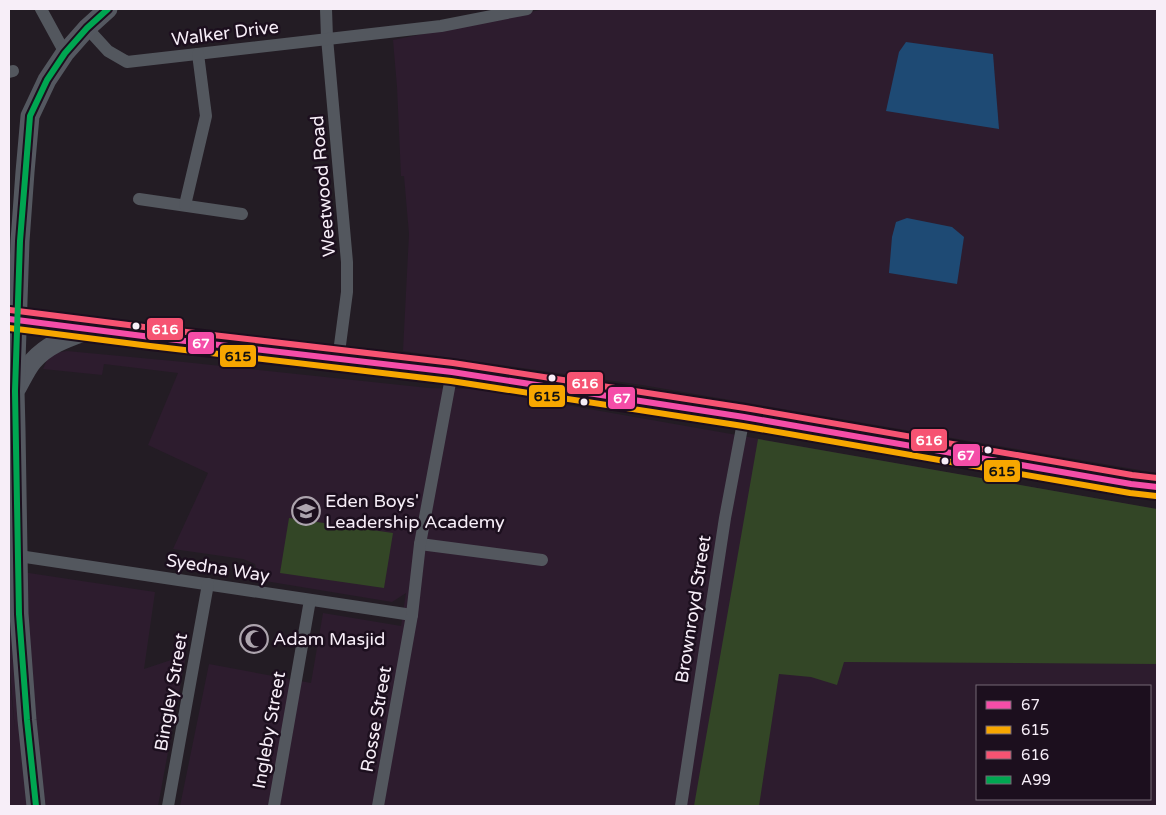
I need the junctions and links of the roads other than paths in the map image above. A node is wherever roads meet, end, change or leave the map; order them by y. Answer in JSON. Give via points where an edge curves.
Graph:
{"nodes":[{"id":1,"x":41,"y":9,"type":"edge"},
{"id":2,"x":108,"y":9,"type":"edge"},
{"id":3,"x":326,"y":9,"type":"edge"},
{"id":4,"x":527,"y":9,"type":"edge"},
{"id":5,"x":87,"y":28,"type":"junction"},
{"id":6,"x":327,"y":38,"type":"junction"},
{"id":7,"x":65,"y":53,"type":"junction"},
{"id":8,"x":198,"y":54,"type":"junction"},
{"id":9,"x":140,"y":199,"type":"dead end"},
{"id":10,"x":185,"y":206,"type":"junction"},
{"id":11,"x":242,"y":214,"type":"dead end"},
{"id":12,"x":13,"y":319,"type":"edge"},
{"id":13,"x":92,"y":329,"type":"junction"},
{"id":14,"x":338,"y":360,"type":"junction"},
{"id":15,"x":452,"y":372,"type":"junction"},
{"id":16,"x":13,"y":384,"type":"edge"},
{"id":17,"x":744,"y":417,"type":"junction"},
{"id":18,"x":1157,"y":488,"type":"edge"},
{"id":19,"x":420,"y":544,"type":"junction"},
{"id":20,"x":18,"y":556,"type":"junction"},
{"id":21,"x":542,"y":560,"type":"dead end"},
{"id":22,"x":208,"y":584,"type":"junction"},
{"id":23,"x":310,"y":600,"type":"junction"},
{"id":24,"x":412,"y":615,"type":"junction"},
{"id":25,"x":36,"y":806,"type":"edge"},
{"id":26,"x":168,"y":806,"type":"edge"},
{"id":27,"x":274,"y":806,"type":"edge"},
{"id":28,"x":378,"y":806,"type":"edge"},
{"id":29,"x":681,"y":806,"type":"edge"}],
"edges":[{"from":1,"to":7,"type":"street"},
{"from":2,"to":5,"type":"main road"},
{"from":3,"to":6,"type":"street","name":"Weetwood Road"},
{"from":4,"to":6,"type":"street","name":"Walker Drive","via":[[441,26]]},
{"from":5,"to":7,"type":"main road"},
{"from":5,"to":8,"type":"street","name":"Walker Drive","via":[[108,51],[127,62]]},
{"from":6,"to":8,"type":"street","name":"Walker Drive"},
{"from":6,"to":14,"type":"street","name":"Weetwood Road","via":[[347,262],[347,292]]},
{"from":7,"to":12,"type":"main road","via":[[47,80],[30,116]]},
{"from":8,"to":10,"type":"street","via":[[206,116]]},
{"from":9,"to":10,"type":"street"},
{"from":10,"to":11,"type":"street"},
{"from":12,"to":13,"type":"main road"},
{"from":12,"to":16,"type":"main road"},
{"from":13,"to":14,"type":"main road"},
{"from":13,"to":16,"type":"main road","via":[[60,340],[43,351]]},
{"from":14,"to":15,"type":"main road"},
{"from":15,"to":17,"type":"main road"},
{"from":15,"to":19,"type":"street","name":"Rosse Street"},
{"from":16,"to":20,"type":"main road"},
{"from":17,"to":18,"type":"main road"},
{"from":17,"to":29,"type":"street","name":"Brownroyd Street","via":[[725,518]]},
{"from":19,"to":21,"type":"street"},
{"from":19,"to":24,"type":"street","name":"Rosse Street"},
{"from":20,"to":22,"type":"street","name":"Syedna Way"},
{"from":20,"to":25,"type":"main road","via":[[26,720]]},
{"from":22,"to":23,"type":"street","name":"Syedna Way"},
{"from":22,"to":26,"type":"street","name":"Bingley Street"},
{"from":23,"to":24,"type":"street","name":"Syedna Way"},
{"from":23,"to":27,"type":"street","name":"Ingleby Street"},
{"from":24,"to":28,"type":"street","name":"Rosse Street"}]}
